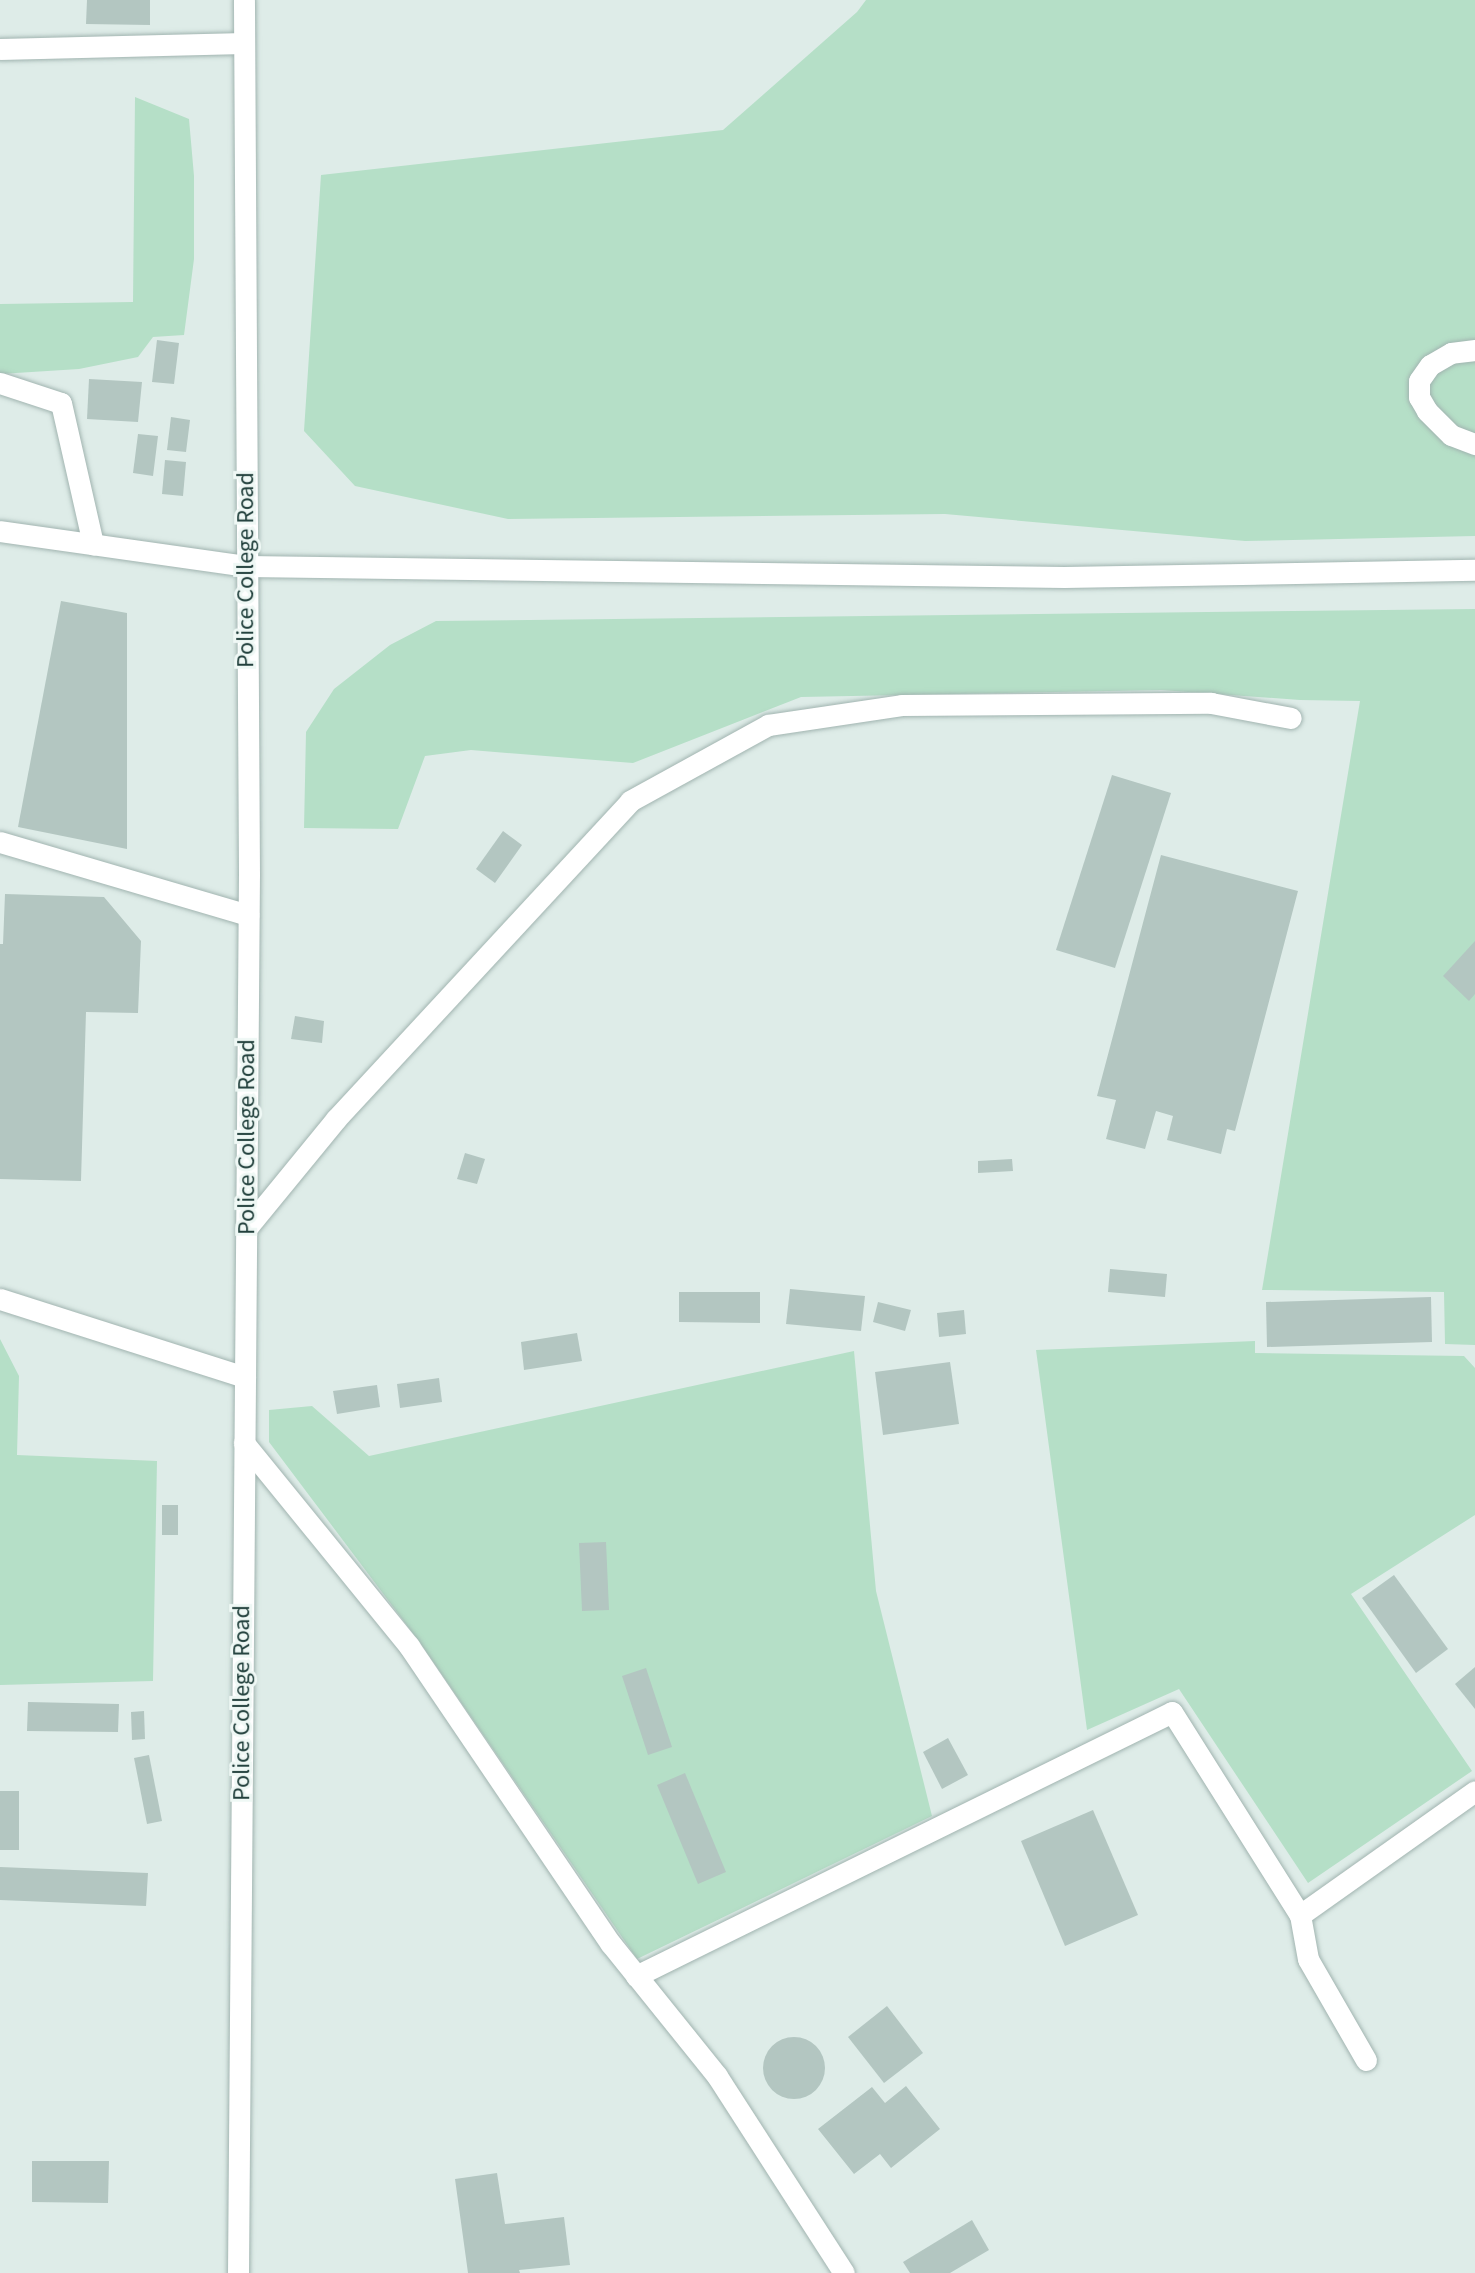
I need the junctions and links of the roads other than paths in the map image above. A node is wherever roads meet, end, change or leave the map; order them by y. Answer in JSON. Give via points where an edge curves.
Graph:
{"nodes":[{"id":1,"x":244,"y":0,"type":"edge"},
{"id":2,"x":244,"y":43,"type":"junction"},
{"id":3,"x":0,"y":49,"type":"edge"},
{"id":4,"x":1475,"y":350,"type":"edge"},
{"id":5,"x":0,"y":383,"type":"edge"},
{"id":6,"x":1475,"y":443,"type":"edge"},
{"id":7,"x":0,"y":531,"type":"edge"},
{"id":8,"x":93,"y":544,"type":"junction"},
{"id":9,"x":246,"y":566,"type":"junction"},
{"id":10,"x":1475,"y":570,"type":"edge"},
{"id":11,"x":1290,"y":718,"type":"dead end"},
{"id":12,"x":0,"y":842,"type":"edge"},
{"id":13,"x":248,"y":915,"type":"junction"},
{"id":14,"x":246,"y":1229,"type":"junction"},
{"id":15,"x":0,"y":1299,"type":"edge"},
{"id":16,"x":245,"y":1377,"type":"junction"},
{"id":17,"x":244,"y":1443,"type":"junction"},
{"id":18,"x":1475,"y":1791,"type":"edge"},
{"id":19,"x":1300,"y":1915,"type":"junction"},
{"id":20,"x":636,"y":1976,"type":"junction"},
{"id":21,"x":1366,"y":2060,"type":"dead end"},
{"id":22,"x":238,"y":2273,"type":"edge"},
{"id":23,"x":844,"y":2273,"type":"edge"}],
"edges":[{"from":1,"to":2,"type":"street","name":"Police College Road"},
{"from":2,"to":3,"type":"street"},
{"from":2,"to":9,"type":"street","name":"Police College Road"},
{"from":4,"to":6,"type":"street","via":[[1451,353],[1430,365],[1419,381],[1419,397],[1451,435]]},
{"from":5,"to":8,"type":"street","via":[[61,403]]},
{"from":7,"to":8,"type":"street"},
{"from":8,"to":9,"type":"street"},
{"from":9,"to":10,"type":"street","via":[[1064,577]]},
{"from":9,"to":13,"type":"street","name":"Police College Road"},
{"from":11,"to":14,"type":"street","via":[[1211,703],[902,705],[768,725],[630,801],[336,1119]]},
{"from":12,"to":13,"type":"street"},
{"from":13,"to":14,"type":"street","name":"Police College Road"},
{"from":14,"to":16,"type":"street","name":"Police College Road"},
{"from":15,"to":16,"type":"street"},
{"from":16,"to":17,"type":"street","name":"Police College Road"},
{"from":17,"to":20,"type":"street","via":[[409,1646]]},
{"from":17,"to":22,"type":"street","name":"Police College Road"},
{"from":18,"to":19,"type":"street"},
{"from":19,"to":20,"type":"street","via":[[1172,1713]]},
{"from":19,"to":21,"type":"street","via":[[1308,1959]]},
{"from":20,"to":23,"type":"street","via":[[717,2076]]}]}
